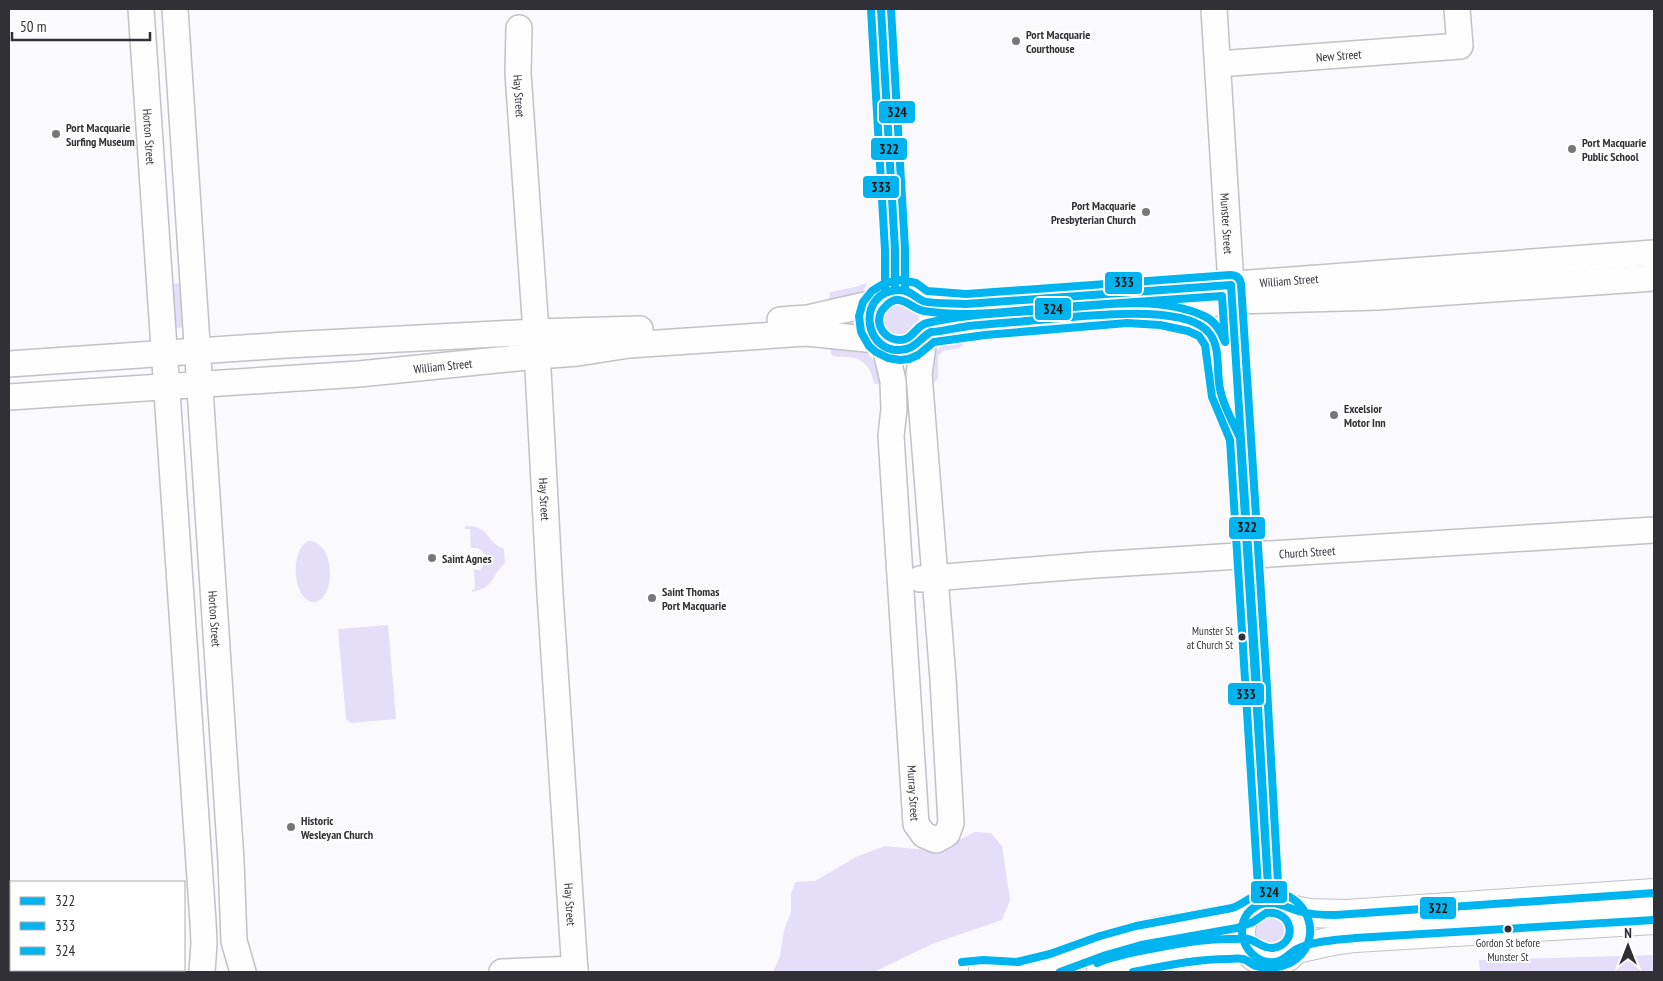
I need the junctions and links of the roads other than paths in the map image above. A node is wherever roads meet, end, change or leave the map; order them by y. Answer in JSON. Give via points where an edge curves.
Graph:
{"nodes":[{"id":1,"x":141,"y":9,"type":"edge"},
{"id":2,"x":175,"y":9,"type":"edge"},
{"id":3,"x":881,"y":9,"type":"edge"},
{"id":4,"x":1214,"y":9,"type":"edge"},
{"id":5,"x":1457,"y":9,"type":"edge"},
{"id":6,"x":519,"y":28,"type":"dead end"},
{"id":7,"x":1218,"y":64,"type":"junction"},
{"id":8,"x":1654,"y":253,"type":"edge"},
{"id":9,"x":192,"y":264,"type":"junction"},
{"id":10,"x":159,"y":265,"type":"junction"},
{"id":11,"x":1654,"y":278,"type":"edge"},
{"id":12,"x":895,"y":290,"type":"junction"},
{"id":13,"x":1231,"y":293,"type":"junction"},
{"id":14,"x":924,"y":301,"type":"junction"},
{"id":15,"x":874,"y":303,"type":"junction"},
{"id":16,"x":1135,"y":313,"type":"junction"},
{"id":17,"x":926,"y":336,"type":"junction"},
{"id":18,"x":881,"y":343,"type":"junction"},
{"id":19,"x":537,"y":344,"type":"junction"},
{"id":20,"x":286,"y":345,"type":"junction"},
{"id":21,"x":198,"y":351,"type":"junction"},
{"id":22,"x":164,"y":352,"type":"junction"},
{"id":23,"x":9,"y":364,"type":"edge"},
{"id":24,"x":290,"y":378,"type":"junction"},
{"id":25,"x":200,"y":385,"type":"junction"},
{"id":26,"x":166,"y":387,"type":"junction"},
{"id":27,"x":9,"y":397,"type":"edge"},
{"id":28,"x":1240,"y":438,"type":"junction"},
{"id":29,"x":206,"y":467,"type":"junction"},
{"id":30,"x":173,"y":469,"type":"junction"},
{"id":31,"x":1654,"y":530,"type":"edge"},
{"id":32,"x":1248,"y":555,"type":"junction"},
{"id":33,"x":935,"y":578,"type":"junction"},
{"id":34,"x":900,"y":580,"type":"junction"},
{"id":35,"x":1654,"y":894,"type":"edge"},
{"id":36,"x":1269,"y":908,"type":"junction"},
{"id":37,"x":1654,"y":920,"type":"edge"},
{"id":38,"x":1246,"y":949,"type":"junction"},
{"id":39,"x":1282,"y":961,"type":"edge"},
{"id":40,"x":575,"y":971,"type":"edge"},
{"id":41,"x":202,"y":972,"type":"edge"},
{"id":42,"x":210,"y":972,"type":"edge"},
{"id":43,"x":238,"y":972,"type":"edge"},
{"id":44,"x":244,"y":972,"type":"edge"},
{"id":45,"x":502,"y":972,"type":"edge"},
{"id":46,"x":978,"y":972,"type":"edge"},
{"id":47,"x":1019,"y":972,"type":"edge"},
{"id":48,"x":1101,"y":972,"type":"edge"}],
"edges":[{"from":1,"to":10,"type":"street","name":"Horton Street"},
{"from":2,"to":9,"type":"street","name":"Horton Street"},
{"from":3,"to":12,"type":"street"},
{"from":4,"to":7,"type":"street","name":"Munster Street"},
{"from":5,"to":7,"type":"street","name":"New Street","via":[[1460,46]]},
{"from":6,"to":19,"type":"street","name":"Hay Street","via":[[518,72]]},
{"from":7,"to":13,"type":"street","name":"Munster Street"},
{"from":8,"to":13,"type":"street","name":"William Street","via":[[1295,279]]},
{"from":9,"to":10,"type":"street","via":[[186,274],[176,278],[164,275]]},
{"from":9,"to":21,"type":"street","name":"Horton Street"},
{"from":10,"to":22,"type":"street","name":"Horton Street"},
{"from":11,"to":13,"type":"street","name":"William Street","via":[[1377,297]]},
{"from":12,"to":14,"type":"street","name":"William Street","via":[[911,291]]},
{"from":12,"to":15,"type":"street","name":"William Street","via":[[879,296]]},
{"from":13,"to":14,"type":"street","name":"William Street","via":[[966,304]]},
{"from":13,"to":16,"type":"street","name":"William Street"},
{"from":13,"to":28,"type":"street","name":"Munster Street"},
{"from":14,"to":17,"type":"street","via":[[930,319]]},
{"from":15,"to":18,"type":"street","via":[[869,322],[871,332]]},
{"from":15,"to":19,"type":"street","name":"William Street","via":[[808,318],[628,330]]},
{"from":16,"to":17,"type":"street","name":"William Street","via":[[961,327]]},
{"from":16,"to":28,"type":"street","name":"Munster Street","via":[[1196,323],[1205,328],[1216,348],[1220,390]]},
{"from":17,"to":18,"type":"street","name":"William Street","via":[[902,350],[893,350]]},
{"from":17,"to":33,"type":"street","name":"Murray Street","via":[[919,374]]},
{"from":18,"to":19,"type":"street","name":"William Street","via":[[806,333],[629,345],[578,353]]},
{"from":18,"to":34,"type":"street","name":"Murray Street","via":[[893,381],[891,436]]},
{"from":19,"to":20,"type":"street","name":"William Street"},
{"from":19,"to":24,"type":"street","name":"William Street","via":[[359,374]]},
{"from":19,"to":40,"type":"street","name":"Hay Street"},
{"from":20,"to":21,"type":"street","name":"William Street"},
{"from":20,"to":24,"type":"street","via":[[275,350],[272,365]]},
{"from":21,"to":22,"type":"street","name":"William Street"},
{"from":21,"to":25,"type":"street","name":"Horton Street"},
{"from":22,"to":23,"type":"street","name":"William Street"},
{"from":22,"to":26,"type":"street","name":"Horton Street"},
{"from":24,"to":25,"type":"street","name":"William Street"},
{"from":25,"to":26,"type":"street","name":"William Street"},
{"from":25,"to":29,"type":"street","name":"Horton Street"},
{"from":26,"to":27,"type":"street","name":"William Street"},
{"from":26,"to":30,"type":"street","name":"Horton Street"},
{"from":28,"to":32,"type":"street","name":"Munster Street"},
{"from":29,"to":30,"type":"street","via":[[187,456]]},
{"from":29,"to":44,"type":"street","name":"Horton Street","via":[[232,861],[234,941]]},
{"from":30,"to":41,"type":"street","name":"Horton Street","via":[[204,943]]},
{"from":31,"to":32,"type":"street","name":"Church Street"},
{"from":32,"to":33,"type":"street","name":"Church Street"},
{"from":32,"to":36,"type":"street","name":"Munster Street"},
{"from":33,"to":34,"type":"street","name":"Church Street"},
{"from":33,"to":34,"type":"street","name":"Murray Street","via":[[951,823],[948,834],[936,840],[924,835],[916,824]]},
{"from":35,"to":36,"type":"main road","via":[[1346,914]]},
{"from":36,"to":38,"type":"main road","via":[[1243,920],[1242,940]]},
{"from":36,"to":39,"type":"main road","via":[[1298,918],[1301,927],[1300,939]]},
{"from":36,"to":47,"type":"main road","via":[[1220,922],[1132,937],[1054,964]]},
{"from":37,"to":39,"type":"main road","via":[[1355,938],[1333,941]]},
{"from":38,"to":39,"type":"main road","via":[[1257,959]]},
{"from":38,"to":48,"type":"main road","via":[[1204,950],[1136,961]]},
{"from":40,"to":45,"type":"street"},
{"from":42,"to":43,"type":"street","via":[[220,969]]},
{"from":46,"to":47,"type":"main road"}]}
